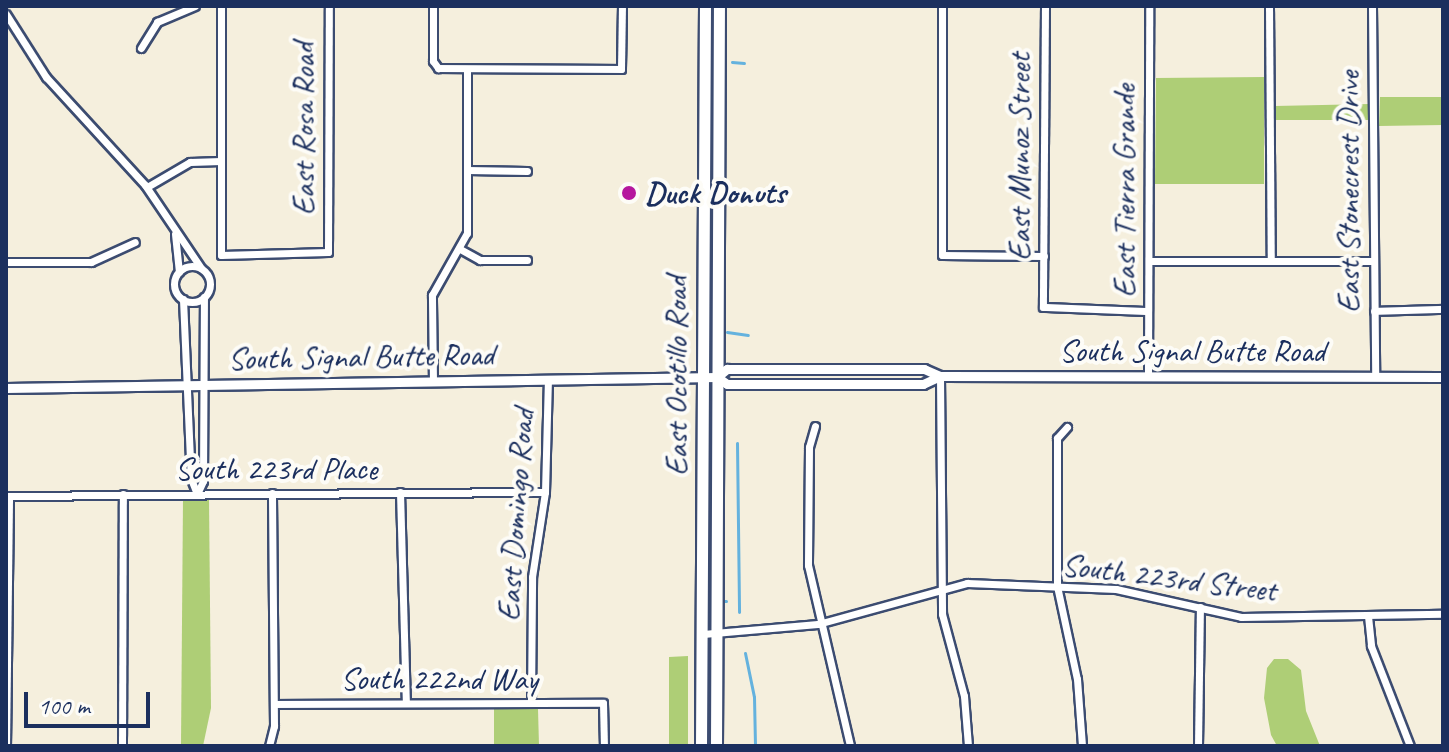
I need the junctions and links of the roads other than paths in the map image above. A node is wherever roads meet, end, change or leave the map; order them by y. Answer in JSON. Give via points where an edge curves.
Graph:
{"nodes":[{"id":1,"x":195,"y":6,"type":"edge"},
{"id":2,"x":221,"y":6,"type":"edge"},
{"id":3,"x":329,"y":6,"type":"edge"},
{"id":4,"x":433,"y":6,"type":"edge"},
{"id":5,"x":622,"y":6,"type":"edge"},
{"id":6,"x":705,"y":6,"type":"edge"},
{"id":7,"x":719,"y":6,"type":"edge"},
{"id":8,"x":942,"y":6,"type":"edge"},
{"id":9,"x":1045,"y":6,"type":"edge"},
{"id":10,"x":1149,"y":6,"type":"edge"},
{"id":11,"x":1269,"y":6,"type":"edge"},
{"id":12,"x":1372,"y":6,"type":"edge"},
{"id":13,"x":6,"y":14,"type":"edge"},
{"id":14,"x":141,"y":48,"type":"dead end"},
{"id":15,"x":467,"y":69,"type":"junction"},
{"id":16,"x":221,"y":161,"type":"junction"},
{"id":17,"x":467,"y":170,"type":"junction"},
{"id":18,"x":527,"y":171,"type":"dead end"},
{"id":19,"x":147,"y":187,"type":"junction"},
{"id":20,"x":175,"y":234,"type":"junction"},
{"id":21,"x":135,"y":242,"type":"dead end"},
{"id":22,"x":460,"y":249,"type":"junction"},
{"id":23,"x":1044,"y":256,"type":"junction"},
{"id":24,"x":527,"y":260,"type":"dead end"},
{"id":25,"x":1149,"y":261,"type":"junction"},
{"id":26,"x":1271,"y":261,"type":"junction"},
{"id":27,"x":1374,"y":261,"type":"junction"},
{"id":28,"x":6,"y":262,"type":"edge"},
{"id":29,"x":201,"y":268,"type":"junction"},
{"id":30,"x":179,"y":272,"type":"junction"},
{"id":31,"x":204,"y":297,"type":"junction"},
{"id":32,"x":183,"y":299,"type":"junction"},
{"id":33,"x":1443,"y":309,"type":"edge"},
{"id":34,"x":1148,"y":311,"type":"junction"},
{"id":35,"x":1374,"y":311,"type":"junction"},
{"id":36,"x":940,"y":376,"type":"junction"},
{"id":37,"x":1148,"y":376,"type":"junction"},
{"id":38,"x":703,"y":377,"type":"junction"},
{"id":39,"x":717,"y":377,"type":"junction"},
{"id":40,"x":1375,"y":377,"type":"junction"},
{"id":41,"x":1443,"y":377,"type":"edge"},
{"id":42,"x":548,"y":380,"type":"junction"},
{"id":43,"x":433,"y":382,"type":"junction"},
{"id":44,"x":202,"y":385,"type":"junction"},
{"id":45,"x":189,"y":386,"type":"junction"},
{"id":46,"x":6,"y":388,"type":"edge"},
{"id":47,"x":815,"y":426,"type":"dead end"},
{"id":48,"x":1067,"y":427,"type":"dead end"},
{"id":49,"x":400,"y":492,"type":"junction"},
{"id":50,"x":545,"y":492,"type":"junction"},
{"id":51,"x":272,"y":493,"type":"junction"},
{"id":52,"x":123,"y":494,"type":"junction"},
{"id":53,"x":197,"y":494,"type":"junction"},
{"id":54,"x":7,"y":496,"type":"edge"},
{"id":55,"x":1057,"y":586,"type":"junction"},
{"id":56,"x":941,"y":588,"type":"junction"},
{"id":57,"x":1200,"y":607,"type":"junction"},
{"id":58,"x":1443,"y":614,"type":"edge"},
{"id":59,"x":1368,"y":616,"type":"junction"},
{"id":60,"x":818,"y":624,"type":"junction"},
{"id":61,"x":703,"y":634,"type":"junction"},
{"id":62,"x":716,"y":634,"type":"junction"},
{"id":63,"x":406,"y":703,"type":"junction"},
{"id":64,"x":531,"y":703,"type":"junction"},
{"id":65,"x":274,"y":704,"type":"junction"},
{"id":66,"x":6,"y":746,"type":"edge"},
{"id":67,"x":122,"y":746,"type":"edge"},
{"id":68,"x":269,"y":746,"type":"edge"},
{"id":69,"x":604,"y":746,"type":"edge"},
{"id":70,"x":701,"y":746,"type":"edge"},
{"id":71,"x":716,"y":746,"type":"edge"},
{"id":72,"x":850,"y":746,"type":"edge"},
{"id":73,"x":968,"y":746,"type":"edge"},
{"id":74,"x":1082,"y":746,"type":"edge"},
{"id":75,"x":1198,"y":746,"type":"edge"},
{"id":76,"x":1410,"y":746,"type":"edge"}],
"edges":[{"from":1,"to":14,"type":"street","via":[[157,22]]},
{"from":2,"to":16,"type":"street"},
{"from":3,"to":16,"type":"street","name":"East Rosa Road","via":[[328,252],[221,255]]},
{"from":4,"to":15,"type":"street","via":[[435,66]]},
{"from":5,"to":15,"type":"street","via":[[621,69]]},
{"from":6,"to":38,"type":"main road","name":"East Ocotillo Road"},
{"from":7,"to":39,"type":"main road","name":"East Ocotillo Road"},
{"from":8,"to":23,"type":"street","via":[[942,255]]},
{"from":9,"to":23,"type":"street","name":"East Munoz Street"},
{"from":10,"to":25,"type":"street","name":"East Tierra Grande"},
{"from":11,"to":26,"type":"street"},
{"from":12,"to":27,"type":"street","name":"East Stonecrest Drive"},
{"from":13,"to":19,"type":"street","via":[[46,77]]},
{"from":15,"to":17,"type":"street"},
{"from":16,"to":19,"type":"street","via":[[190,162]]},
{"from":17,"to":18,"type":"street"},
{"from":17,"to":22,"type":"street","via":[[467,233]]},
{"from":19,"to":20,"type":"street"},
{"from":20,"to":29,"type":"street","via":[[187,241]]},
{"from":20,"to":30,"type":"street"},
{"from":21,"to":28,"type":"street","via":[[91,262]]},
{"from":22,"to":24,"type":"street","via":[[480,260]]},
{"from":22,"to":43,"type":"street","via":[[431,299]]},
{"from":23,"to":34,"type":"street","name":"East Munoz Street","via":[[1043,307]]},
{"from":25,"to":26,"type":"street"},
{"from":25,"to":34,"type":"street","name":"East Tierra Grande"},
{"from":26,"to":27,"type":"street"},
{"from":27,"to":35,"type":"street","name":"East Stonecrest Drive"},
{"from":29,"to":30,"type":"street"},
{"from":29,"to":31,"type":"street","via":[[210,282]]},
{"from":30,"to":32,"type":"street","via":[[175,287]]},
{"from":31,"to":32,"type":"street"},
{"from":31,"to":44,"type":"street"},
{"from":32,"to":45,"type":"street"},
{"from":33,"to":35,"type":"street"},
{"from":34,"to":37,"type":"street","name":"East Tierra Grande"},
{"from":35,"to":40,"type":"street","name":"East Stonecrest Drive"},
{"from":36,"to":37,"type":"street","name":"South Signal Butte Road"},
{"from":36,"to":39,"type":"street","name":"South Signal Butte Road","via":[[923,384],[727,384]]},
{"from":36,"to":39,"type":"street","name":"South Signal Butte Road","via":[[924,369],[727,369]]},
{"from":36,"to":56,"type":"street"},
{"from":37,"to":40,"type":"street","name":"South Signal Butte Road"},
{"from":38,"to":39,"type":"street","name":"South Signal Butte Road"},
{"from":38,"to":42,"type":"street","name":"South Signal Butte Road"},
{"from":38,"to":61,"type":"main road","name":"East Ocotillo Road"},
{"from":39,"to":62,"type":"main road","name":"East Ocotillo Road"},
{"from":40,"to":41,"type":"street","name":"South Signal Butte Road"},
{"from":42,"to":43,"type":"street","name":"South Signal Butte Road"},
{"from":42,"to":50,"type":"street","name":"East Domingo Road"},
{"from":43,"to":44,"type":"street","name":"South Signal Butte Road"},
{"from":44,"to":45,"type":"street","name":"South Signal Butte Road"},
{"from":44,"to":53,"type":"street","via":[[203,481]]},
{"from":45,"to":46,"type":"street","name":"South Signal Butte Road"},
{"from":45,"to":53,"type":"street","via":[[191,479]]},
{"from":47,"to":60,"type":"street","via":[[809,447],[808,565]]},
{"from":48,"to":55,"type":"street","via":[[1057,438]]},
{"from":49,"to":50,"type":"street","name":"South 223rd Place"},
{"from":49,"to":51,"type":"street","name":"South 223rd Place"},
{"from":49,"to":63,"type":"street"},
{"from":50,"to":64,"type":"street","name":"East Domingo Road","via":[[532,577]]},
{"from":51,"to":53,"type":"street","name":"South 223rd Place"},
{"from":51,"to":65,"type":"street"},
{"from":52,"to":53,"type":"street","name":"South 223rd Place"},
{"from":52,"to":54,"type":"street","name":"South 223rd Place"},
{"from":52,"to":67,"type":"street"},
{"from":54,"to":66,"type":"street"},
{"from":55,"to":56,"type":"street","name":"South 223rd Street","via":[[967,583]]},
{"from":55,"to":57,"type":"street","name":"South 223rd Street","via":[[1116,589]]},
{"from":55,"to":74,"type":"street","via":[[1079,690]]},
{"from":56,"to":60,"type":"street","name":"South 223rd Street"},
{"from":56,"to":73,"type":"street","via":[[942,614],[964,696]]},
{"from":57,"to":59,"type":"street","name":"South 223rd Street","via":[[1241,617]]},
{"from":57,"to":75,"type":"street"},
{"from":58,"to":59,"type":"street","name":"South 223rd Street"},
{"from":59,"to":76,"type":"street","via":[[1375,660]]},
{"from":60,"to":62,"type":"street","name":"South 223rd Street"},
{"from":60,"to":72,"type":"street"},
{"from":61,"to":62,"type":"street","name":"South 223rd Street"},
{"from":61,"to":70,"type":"main road","name":"East Ocotillo Road"},
{"from":62,"to":71,"type":"main road","name":"East Ocotillo Road"},
{"from":63,"to":64,"type":"street","name":"South 222nd Way"},
{"from":63,"to":65,"type":"street","name":"South 222nd Way"},
{"from":64,"to":69,"type":"street","name":"South 222nd Way","via":[[603,703]]},
{"from":65,"to":68,"type":"street"}]}
